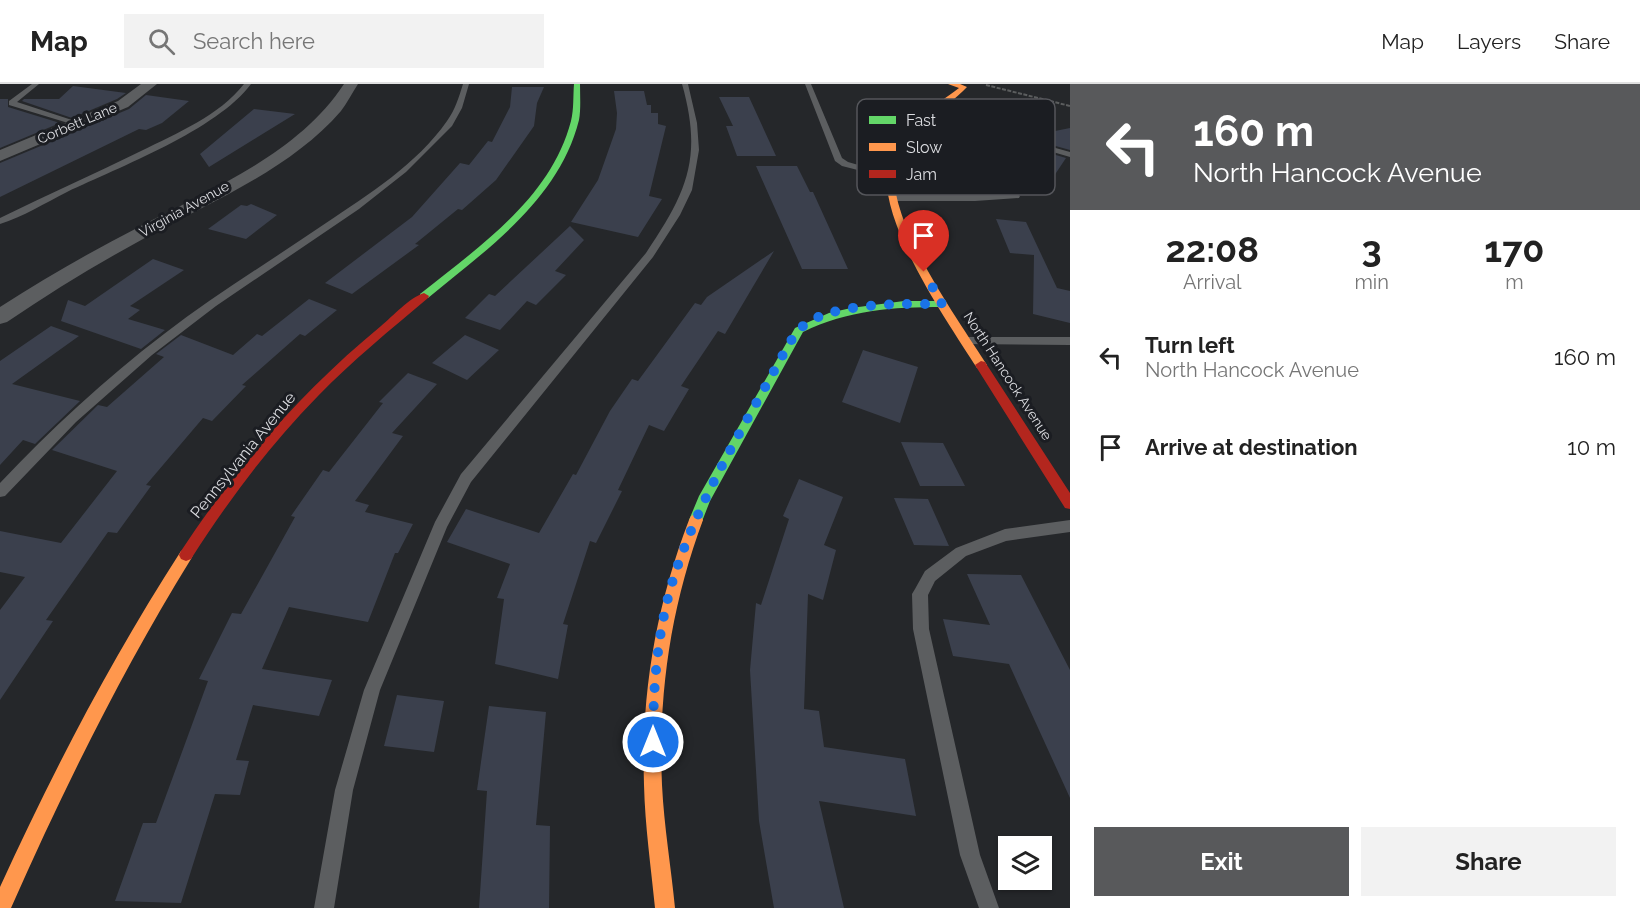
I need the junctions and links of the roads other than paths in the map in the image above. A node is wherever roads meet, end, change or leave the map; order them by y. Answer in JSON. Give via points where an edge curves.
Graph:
{"nodes":[{"id":1,"x":36,"y":84,"type":"edge"},
{"id":2,"x":150,"y":84,"type":"edge"},
{"id":3,"x":248,"y":84,"type":"edge"},
{"id":4,"x":351,"y":84,"type":"edge"},
{"id":5,"x":466,"y":84,"type":"edge"},
{"id":6,"x":577,"y":84,"type":"edge"},
{"id":7,"x":685,"y":84,"type":"edge"},
{"id":8,"x":807,"y":84,"type":"edge"},
{"id":9,"x":961,"y":85,"type":"edge"},
{"id":10,"x":945,"y":99,"type":"edge"},
{"id":11,"x":75,"y":124,"type":"junction"},
{"id":12,"x":1055,"y":150,"type":"edge"},
{"id":13,"x":1070,"y":155,"type":"edge"},
{"id":14,"x":0,"y":156,"type":"edge"},
{"id":15,"x":857,"y":167,"type":"edge"},
{"id":16,"x":893,"y":195,"type":"edge"},
{"id":17,"x":1016,"y":196,"type":"dead end"},
{"id":18,"x":893,"y":198,"type":"junction"},
{"id":19,"x":0,"y":221,"type":"edge"},
{"id":20,"x":942,"y":304,"type":"junction"},
{"id":21,"x":0,"y":317,"type":"edge"},
{"id":22,"x":968,"y":341,"type":"junction"},
{"id":23,"x":1070,"y":341,"type":"edge"},
{"id":24,"x":1064,"y":484,"type":"edge"},
{"id":25,"x":0,"y":492,"type":"edge"},
{"id":26,"x":1070,"y":504,"type":"edge"},
{"id":27,"x":1070,"y":526,"type":"edge"},
{"id":28,"x":1,"y":908,"type":"edge"},
{"id":29,"x":324,"y":908,"type":"edge"},
{"id":30,"x":665,"y":908,"type":"edge"},
{"id":31,"x":989,"y":908,"type":"edge"}],
"edges":[{"from":1,"to":11,"type":"lane","via":[[12,103]]},
{"from":2,"to":11,"type":"street","name":"Corbett Lane","via":[[123,104]]},
{"from":3,"to":19,"type":"lane","via":[[216,114]]},
{"from":4,"to":21,"type":"street","name":"Virginia Avenue","via":[[337,108],[301,141],[100,255]]},
{"from":5,"to":25,"type":"lane","via":[[447,128],[412,163],[369,198],[147,352]]},
{"from":6,"to":28,"type":"street","name":"Pennsylvania Avenue","via":[[577,111],[567,150],[526,208],[334,374],[255,460],[209,519],[137,628],[89,716]]},
{"from":7,"to":29,"type":"lane","via":[[693,113],[693,161],[688,190],[674,216],[650,255],[466,478],[432,546],[372,690],[344,790]]},
{"from":8,"to":15,"type":"lane","via":[[838,159]]},
{"from":9,"to":10,"type":"street","name":"North Hancock Avenue"},
{"from":11,"to":14,"type":"street","name":"Corbett Lane"},
{"from":12,"to":13,"type":"lane"},
{"from":16,"to":18,"type":"street","name":"North Hancock Avenue"},
{"from":17,"to":18,"type":"lane"},
{"from":18,"to":20,"type":"street","name":"North Hancock Avenue","via":[[906,241]]},
{"from":20,"to":22,"type":"street","name":"North Hancock Avenue"},
{"from":20,"to":30,"type":"street","via":[[867,305],[815,319],[799,330],[704,500],[678,564],[663,624],[653,699],[653,785]]},
{"from":22,"to":23,"type":"lane"},
{"from":22,"to":24,"type":"street","name":"North Hancock Avenue"},
{"from":24,"to":26,"type":"street","name":"North Hancock Avenue"},
{"from":27,"to":31,"type":"lane","via":[[1005,535],[961,552],[930,576],[920,594],[921,629],[970,855]]}]}
